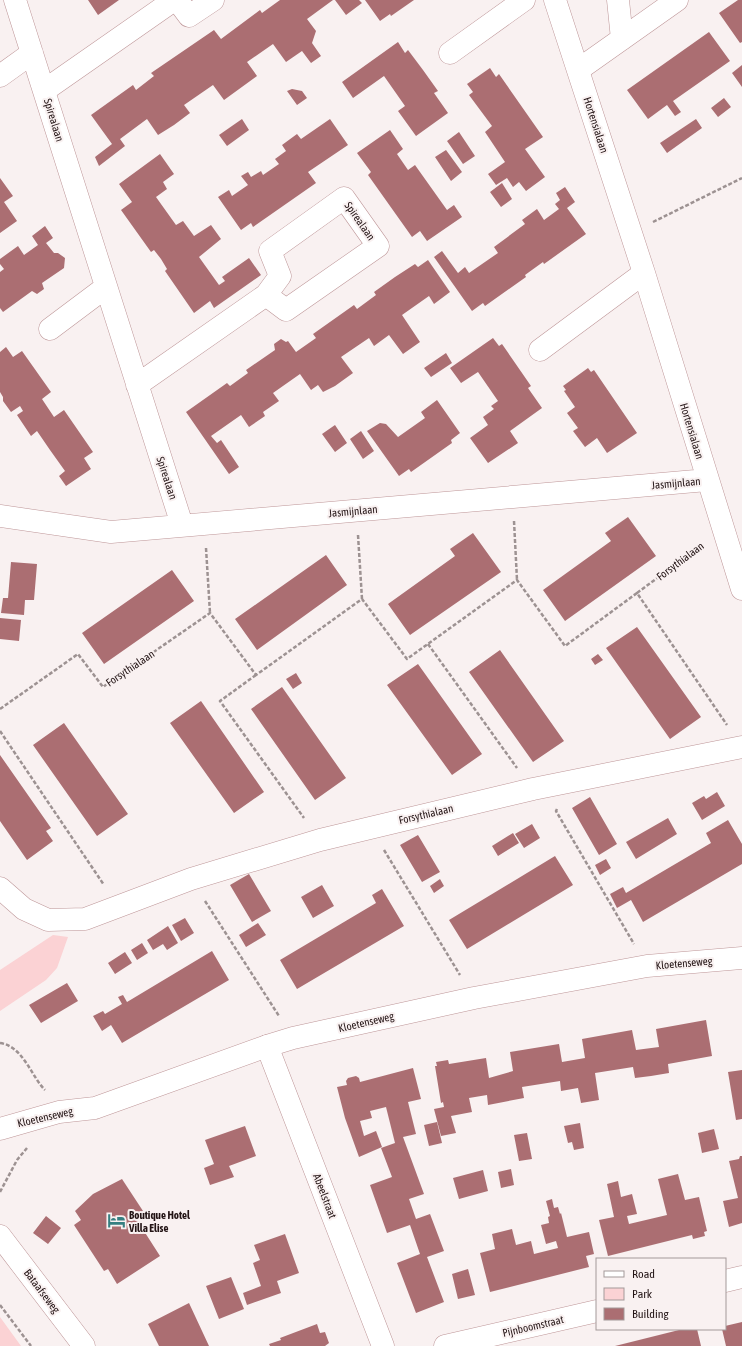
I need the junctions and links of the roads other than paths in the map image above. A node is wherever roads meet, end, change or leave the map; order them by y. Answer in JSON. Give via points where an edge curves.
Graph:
{"nodes":[{"id":1,"x":15,"y":0,"type":"edge"},
{"id":2,"x":174,"y":0,"type":"edge"},
{"id":3,"x":177,"y":0,"type":"edge"},
{"id":4,"x":213,"y":0,"type":"edge"},
{"id":5,"x":524,"y":0,"type":"edge"},
{"id":6,"x":555,"y":0,"type":"edge"},
{"id":7,"x":618,"y":0,"type":"edge"},
{"id":8,"x":677,"y":0,"type":"edge"},
{"id":9,"x":622,"y":39,"type":"junction"},
{"id":10,"x":32,"y":53,"type":"junction"},
{"id":11,"x":450,"y":53,"type":"dead end"},
{"id":12,"x":578,"y":70,"type":"junction"},
{"id":13,"x":0,"y":76,"type":"edge"},
{"id":14,"x":45,"y":90,"type":"junction"},
{"id":15,"x":644,"y":272,"type":"junction"},
{"id":16,"x":106,"y":287,"type":"junction"},
{"id":17,"x":266,"y":295,"type":"junction"},
{"id":18,"x":50,"y":329,"type":"dead end"},
{"id":19,"x":540,"y":350,"type":"dead end"},
{"id":20,"x":137,"y":385,"type":"junction"},
{"id":21,"x":707,"y":480,"type":"junction"},
{"id":22,"x":0,"y":516,"type":"edge"},
{"id":23,"x":182,"y":525,"type":"junction"},
{"id":24,"x":742,"y":589,"type":"edge"},
{"id":25,"x":742,"y":747,"type":"edge"},
{"id":26,"x":0,"y":888,"type":"edge"},
{"id":27,"x":742,"y":958,"type":"edge"},
{"id":28,"x":267,"y":1046,"type":"junction"},
{"id":29,"x":0,"y":1129,"type":"edge"},
{"id":30,"x":0,"y":1236,"type":"edge"},
{"id":31,"x":742,"y":1278,"type":"edge"},
{"id":32,"x":726,"y":1281,"type":"edge"},
{"id":33,"x":596,"y":1311,"type":"edge"},
{"id":34,"x":84,"y":1346,"type":"edge"},
{"id":35,"x":383,"y":1346,"type":"edge"},
{"id":36,"x":445,"y":1346,"type":"edge"}],
"edges":[{"from":1,"to":10,"type":"street","name":"Spirealaan"},
{"from":2,"to":14,"type":"street","name":"Spirealaan"},
{"from":3,"to":4,"type":"street","via":[[189,16]]},
{"from":5,"to":11,"type":"street"},
{"from":6,"to":12,"type":"street","name":"Hortensialaan"},
{"from":7,"to":9,"type":"street"},
{"from":8,"to":9,"type":"street"},
{"from":9,"to":12,"type":"street"},
{"from":10,"to":13,"type":"street"},
{"from":10,"to":14,"type":"street","name":"Spirealaan"},
{"from":12,"to":15,"type":"street","name":"Hortensialaan"},
{"from":14,"to":16,"type":"street","name":"Spirealaan"},
{"from":15,"to":19,"type":"street"},
{"from":15,"to":21,"type":"street","name":"Hortensialaan"},
{"from":16,"to":18,"type":"street"},
{"from":16,"to":20,"type":"street","name":"Spirealaan"},
{"from":17,"to":17,"type":"street","name":"Spirealaan","via":[[280,276],[270,251],[344,198],[378,246],[286,310]]},
{"from":17,"to":20,"type":"street","name":"Spirealaan"},
{"from":20,"to":23,"type":"street","name":"Spirealaan"},
{"from":21,"to":23,"type":"street","name":"Jasmijnlaan"},
{"from":21,"to":24,"type":"street","name":"Hortensialaan"},
{"from":22,"to":23,"type":"street","name":"Jasmijnlaan","via":[[111,532]]},
{"from":25,"to":26,"type":"street","name":"Forsythialaan","via":[[563,783],[320,840],[191,879],[85,919],[48,920],[24,909]]},
{"from":27,"to":28,"type":"street","name":"Kloetenseweg","via":[[647,966],[474,998]]},
{"from":28,"to":29,"type":"street","name":"Kloetenseweg","via":[[95,1108],[59,1112]]},
{"from":28,"to":35,"type":"street","name":"Abeelstraat"},
{"from":30,"to":34,"type":"street","name":"Bataafseweg"},
{"from":31,"to":32,"type":"street"},
{"from":33,"to":36,"type":"street","name":"Pijnboomstraat"}]}
